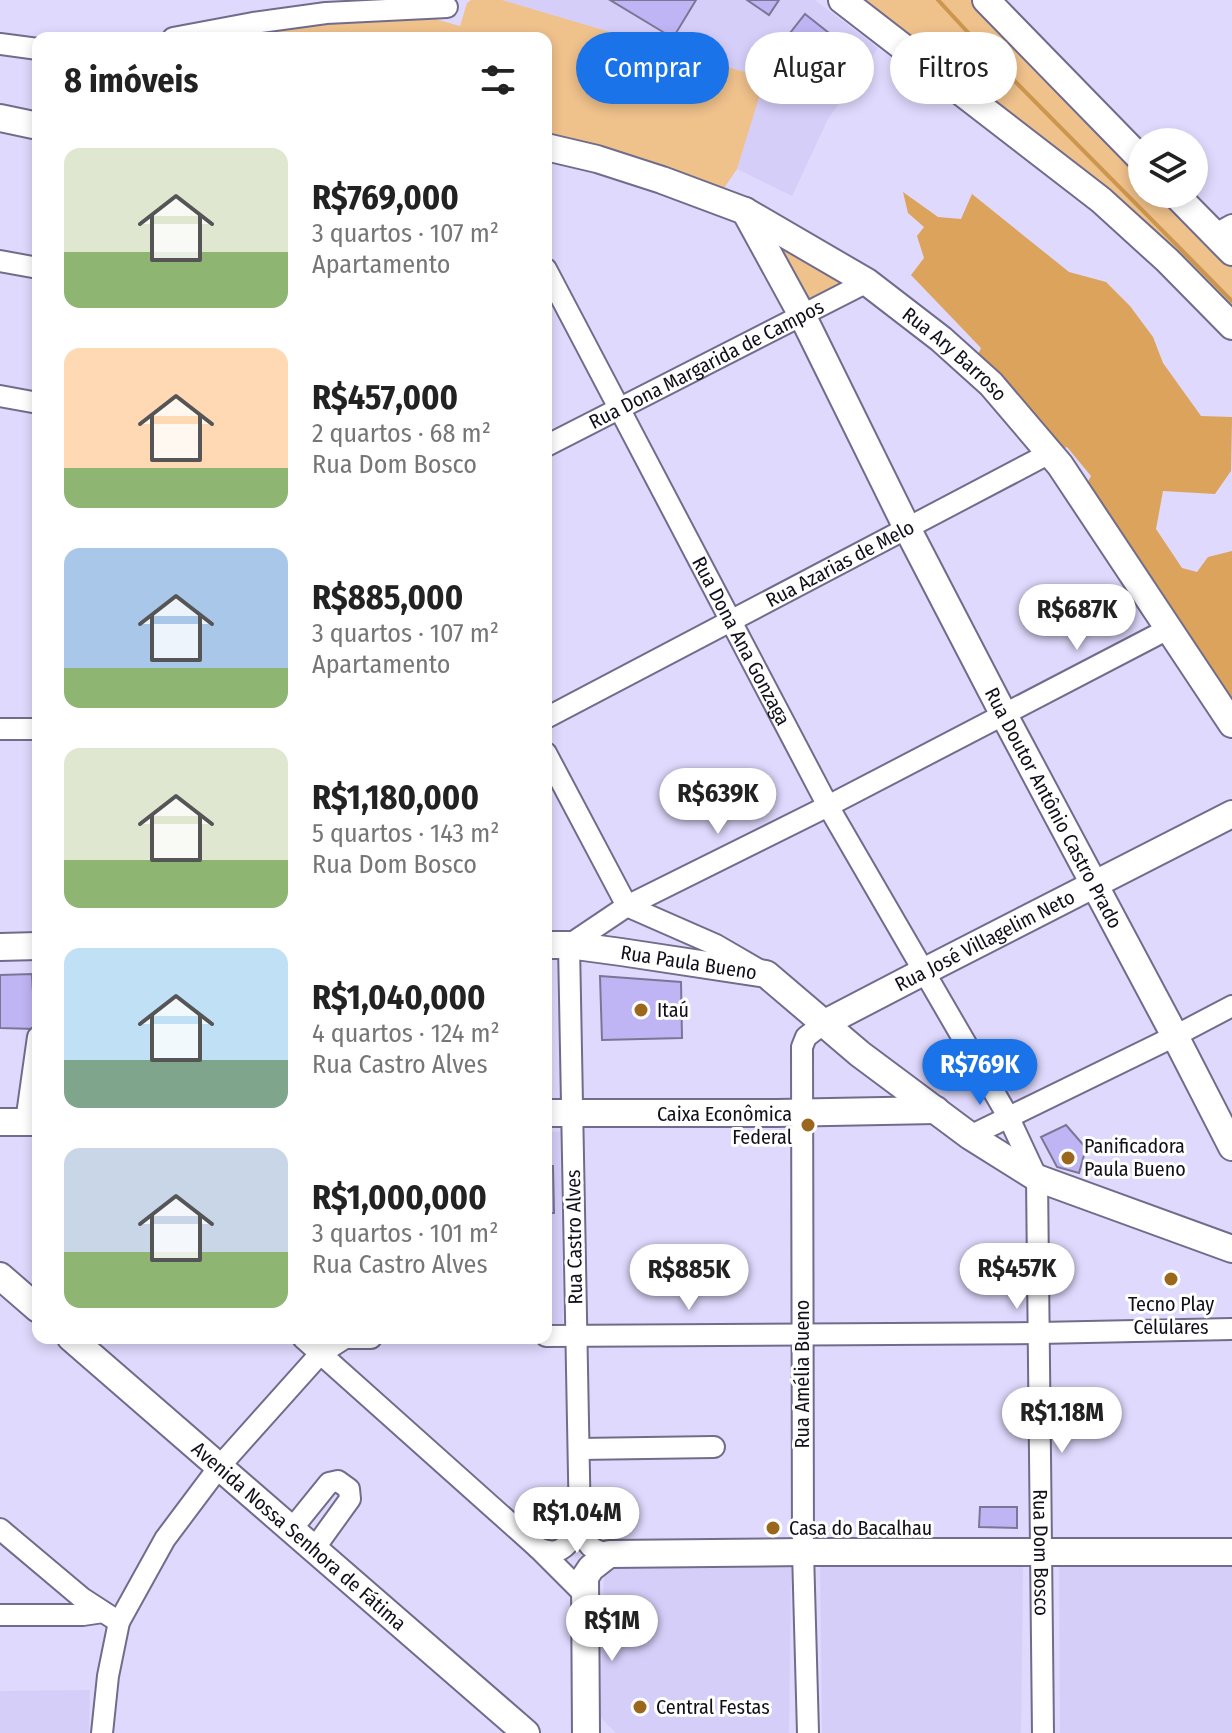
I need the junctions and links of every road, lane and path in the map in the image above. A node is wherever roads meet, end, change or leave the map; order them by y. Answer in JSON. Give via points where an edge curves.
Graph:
{"nodes":[{"id":1,"x":842,"y":0,"type":"edge"},
{"id":2,"x":986,"y":0,"type":"edge"},
{"id":3,"x":447,"y":7,"type":"dead end"},
{"id":4,"x":205,"y":32,"type":"edge"},
{"id":5,"x":0,"y":44,"type":"edge"},
{"id":6,"x":32,"y":48,"type":"edge"},
{"id":7,"x":0,"y":118,"type":"edge"},
{"id":8,"x":32,"y":123,"type":"edge"},
{"id":9,"x":1128,"y":146,"type":"edge"},
{"id":10,"x":552,"y":148,"type":"edge"},
{"id":11,"x":1192,"y":208,"type":"edge"},
{"id":12,"x":745,"y":211,"type":"junction"},
{"id":13,"x":1226,"y":237,"type":"edge"},
{"id":14,"x":0,"y":261,"type":"edge"},
{"id":15,"x":32,"y":267,"type":"edge"},
{"id":16,"x":552,"y":281,"type":"edge"},
{"id":17,"x":867,"y":282,"type":"junction"},
{"id":18,"x":803,"y":317,"type":"junction"},
{"id":19,"x":1232,"y":326,"type":"edge"},
{"id":20,"x":0,"y":396,"type":"edge"},
{"id":21,"x":32,"y":402,"type":"edge"},
{"id":22,"x":618,"y":409,"type":"junction"},
{"id":23,"x":552,"y":443,"type":"edge"},
{"id":24,"x":1050,"y":453,"type":"junction"},
{"id":25,"x":907,"y":528,"type":"junction"},
{"id":26,"x":732,"y":621,"type":"junction"},
{"id":27,"x":1170,"y":628,"type":"junction"},
{"id":28,"x":552,"y":715,"type":"edge"},
{"id":29,"x":1004,"y":715,"type":"junction"},
{"id":30,"x":1232,"y":724,"type":"edge"},
{"id":31,"x":0,"y":729,"type":"edge"},
{"id":32,"x":32,"y":729,"type":"edge"},
{"id":33,"x":552,"y":764,"type":"edge"},
{"id":34,"x":828,"y":806,"type":"junction"},
{"id":35,"x":1232,"y":814,"type":"edge"},
{"id":36,"x":1095,"y":884,"type":"junction"},
{"id":37,"x":627,"y":906,"type":"junction"},
{"id":38,"x":558,"y":945,"type":"edge"},
{"id":39,"x":32,"y":946,"type":"edge"},
{"id":40,"x":0,"y":947,"type":"edge"},
{"id":41,"x":923,"y":972,"type":"junction"},
{"id":42,"x":766,"y":974,"type":"junction"},
{"id":43,"x":1232,"y":1006,"type":"edge"},
{"id":44,"x":823,"y":1024,"type":"junction"},
{"id":45,"x":1175,"y":1036,"type":"junction"},
{"id":46,"x":32,"y":1067,"type":"edge"},
{"id":47,"x":936,"y":1110,"type":"junction"},
{"id":48,"x":573,"y":1112,"type":"junction"},
{"id":49,"x":801,"y":1112,"type":"junction"},
{"id":50,"x":552,"y":1113,"type":"edge"},
{"id":51,"x":1009,"y":1118,"type":"junction"},
{"id":52,"x":21,"y":1122,"type":"edge"},
{"id":53,"x":970,"y":1136,"type":"junction"},
{"id":54,"x":1232,"y":1147,"type":"edge"},
{"id":55,"x":1037,"y":1178,"type":"junction"},
{"id":56,"x":1232,"y":1249,"type":"edge"},
{"id":57,"x":0,"y":1276,"type":"edge"},
{"id":58,"x":32,"y":1304,"type":"edge"},
{"id":59,"x":1232,"y":1329,"type":"edge"},
{"id":60,"x":802,"y":1333,"type":"junction"},
{"id":61,"x":1039,"y":1333,"type":"junction"},
{"id":62,"x":575,"y":1335,"type":"junction"},
{"id":63,"x":552,"y":1336,"type":"edge"},
{"id":64,"x":78,"y":1344,"type":"edge"},
{"id":65,"x":309,"y":1344,"type":"edge"},
{"id":66,"x":336,"y":1344,"type":"edge"},
{"id":67,"x":320,"y":1354,"type":"junction"},
{"id":68,"x":714,"y":1447,"type":"dead end"},
{"id":69,"x":579,"y":1449,"type":"junction"},
{"id":70,"x":219,"y":1467,"type":"junction"},
{"id":71,"x":580,"y":1528,"type":"junction"},
{"id":72,"x":0,"y":1529,"type":"edge"},
{"id":73,"x":291,"y":1530,"type":"junction"},
{"id":74,"x":538,"y":1548,"type":"junction"},
{"id":75,"x":314,"y":1549,"type":"junction"},
{"id":76,"x":1041,"y":1551,"type":"junction"},
{"id":77,"x":803,"y":1552,"type":"junction"},
{"id":78,"x":1232,"y":1552,"type":"edge"},
{"id":79,"x":609,"y":1554,"type":"junction"},
{"id":80,"x":584,"y":1594,"type":"junction"},
{"id":81,"x":0,"y":1615,"type":"edge"},
{"id":82,"x":111,"y":1617,"type":"junction"},
{"id":83,"x":102,"y":1733,"type":"edge"},
{"id":84,"x":526,"y":1733,"type":"edge"},
{"id":85,"x":586,"y":1733,"type":"edge"},
{"id":86,"x":808,"y":1733,"type":"edge"},
{"id":87,"x":1043,"y":1733,"type":"edge"}],
"edges":[{"from":1,"to":19,"type":"main road","via":[[1101,200]]},
{"from":2,"to":9,"type":"main road"},
{"from":3,"to":4,"type":"street","via":[[326,13]]},
{"from":5,"to":6,"type":"street"},
{"from":7,"to":8,"type":"main road"},
{"from":10,"to":12,"type":"main road","name":"Rua Ary Barroso"},
{"from":11,"to":13,"type":"main road"},
{"from":12,"to":17,"type":"main road","name":"Rua Ary Barroso"},
{"from":12,"to":18,"type":"main road","name":"Rua Doutor Antônio Castro Prado"},
{"from":14,"to":15,"type":"street"},
{"from":16,"to":22,"type":"street","name":"Rua Dona Ana Gonzaga"},
{"from":17,"to":18,"type":"street","name":"Rua Dona Margarida de Campos"},
{"from":17,"to":24,"type":"main road","name":"Rua Ary Barroso","via":[[991,384]]},
{"from":18,"to":22,"type":"street","name":"Rua Dona Margarida de Campos"},
{"from":18,"to":25,"type":"main road","name":"Rua Doutor Antônio Castro Prado"},
{"from":20,"to":21,"type":"street"},
{"from":22,"to":23,"type":"street","name":"Rua Dona Margarida de Campos"},
{"from":22,"to":26,"type":"street","name":"Rua Dona Ana Gonzaga"},
{"from":24,"to":25,"type":"street","name":"Rua Azarias de Melo"},
{"from":24,"to":27,"type":"main road","name":"Rua Ary Barroso"},
{"from":25,"to":26,"type":"street","name":"Rua Azarias de Melo"},
{"from":25,"to":29,"type":"main road","name":"Rua Doutor Antônio Castro Prado"},
{"from":26,"to":28,"type":"street","name":"Rua Azarias de Melo"},
{"from":26,"to":34,"type":"street","name":"Rua Dona Ana Gonzaga"},
{"from":27,"to":29,"type":"street"},
{"from":27,"to":30,"type":"main road","name":"Rua Ary Barroso"},
{"from":29,"to":34,"type":"street"},
{"from":29,"to":36,"type":"main road","name":"Rua Doutor Antônio Castro Prado"},
{"from":31,"to":32,"type":"street"},
{"from":33,"to":37,"type":"street"},
{"from":34,"to":37,"type":"street"},
{"from":34,"to":41,"type":"street","name":"Rua Dona Ana Gonzaga"},
{"from":35,"to":36,"type":"main road","name":"Rua José Villagelim Neto"},
{"from":36,"to":41,"type":"main road","name":"Rua José Villagelim Neto"},
{"from":36,"to":45,"type":"main road","name":"Rua Doutor Antônio Castro Prado"},
{"from":37,"to":38,"type":"street"},
{"from":37,"to":42,"type":"street","via":[[716,945]]},
{"from":38,"to":42,"type":"main road","name":"Rua Paula Bueno"},
{"from":38,"to":48,"type":"street","name":"Rua Castro Alves"},
{"from":39,"to":40,"type":"main road"},
{"from":41,"to":44,"type":"main road","name":"Rua José Villagelim Neto"},
{"from":41,"to":51,"type":"street","name":"Rua Dona Ana Gonzaga"},
{"from":42,"to":44,"type":"main road","name":"Rua Paula Bueno"},
{"from":43,"to":45,"type":"street"},
{"from":44,"to":47,"type":"main road","name":"Rua Paula Bueno"},
{"from":44,"to":49,"type":"street","name":"Rua Amélia Bueno","via":[[802,1047]]},
{"from":45,"to":51,"type":"street"},
{"from":45,"to":54,"type":"main road","name":"Rua Doutor Antônio Castro Prado"},
{"from":46,"to":52,"type":"street"},
{"from":47,"to":49,"type":"main road"},
{"from":47,"to":53,"type":"main road","name":"Rua Paula Bueno"},
{"from":48,"to":49,"type":"main road"},
{"from":48,"to":50,"type":"main road"},
{"from":48,"to":62,"type":"street","name":"Rua Castro Alves"},
{"from":49,"to":60,"type":"street","name":"Rua Amélia Bueno"},
{"from":51,"to":53,"type":"street"},
{"from":51,"to":55,"type":"street","name":"Rua Dona Ana Gonzaga"},
{"from":53,"to":55,"type":"main road","name":"Rua Paula Bueno"},
{"from":55,"to":56,"type":"main road","name":"Rua Paula Bueno"},
{"from":55,"to":61,"type":"street","name":"Rua Dom Bosco"},
{"from":57,"to":58,"type":"main road"},
{"from":59,"to":61,"type":"street"},
{"from":60,"to":61,"type":"street"},
{"from":60,"to":62,"type":"street"},
{"from":60,"to":77,"type":"street","name":"Rua Amélia Bueno"},
{"from":61,"to":76,"type":"street","name":"Rua Dom Bosco"},
{"from":62,"to":63,"type":"street"},
{"from":62,"to":69,"type":"street","name":"Rua Castro Alves"},
{"from":64,"to":70,"type":"main road","name":"Avenida Nossa Senhora de Fátima"},
{"from":65,"to":67,"type":"street"},
{"from":66,"to":67,"type":"street"},
{"from":67,"to":70,"type":"street"},
{"from":67,"to":74,"type":"street"},
{"from":68,"to":69,"type":"street"},
{"from":69,"to":71,"type":"street","name":"Rua Castro Alves"},
{"from":70,"to":73,"type":"main road","name":"Avenida Nossa Senhora de Fátima"},
{"from":70,"to":82,"type":"street"},
{"from":71,"to":74,"type":"street","via":[[557,1552]]},
{"from":71,"to":79,"type":"street","via":[[590,1547]]},
{"from":72,"to":82,"type":"street"},
{"from":73,"to":75,"type":"main road","name":"Avenida Nossa Senhora de Fátima"},
{"from":73,"to":75,"type":"street","via":[[329,1483],[338,1481],[349,1489],[350,1499]]},
{"from":74,"to":80,"type":"street"},
{"from":75,"to":84,"type":"main road","name":"Avenida Nossa Senhora de Fátima"},
{"from":76,"to":77,"type":"main road"},
{"from":76,"to":78,"type":"main road"},
{"from":76,"to":87,"type":"street","name":"Rua Dom Bosco"},
{"from":77,"to":79,"type":"main road"},
{"from":77,"to":86,"type":"street","name":"Rua Amélia Bueno"},
{"from":79,"to":80,"type":"main road","via":[[585,1577]]},
{"from":80,"to":85,"type":"main road"},
{"from":81,"to":82,"type":"street"},
{"from":82,"to":83,"type":"street"}]}
